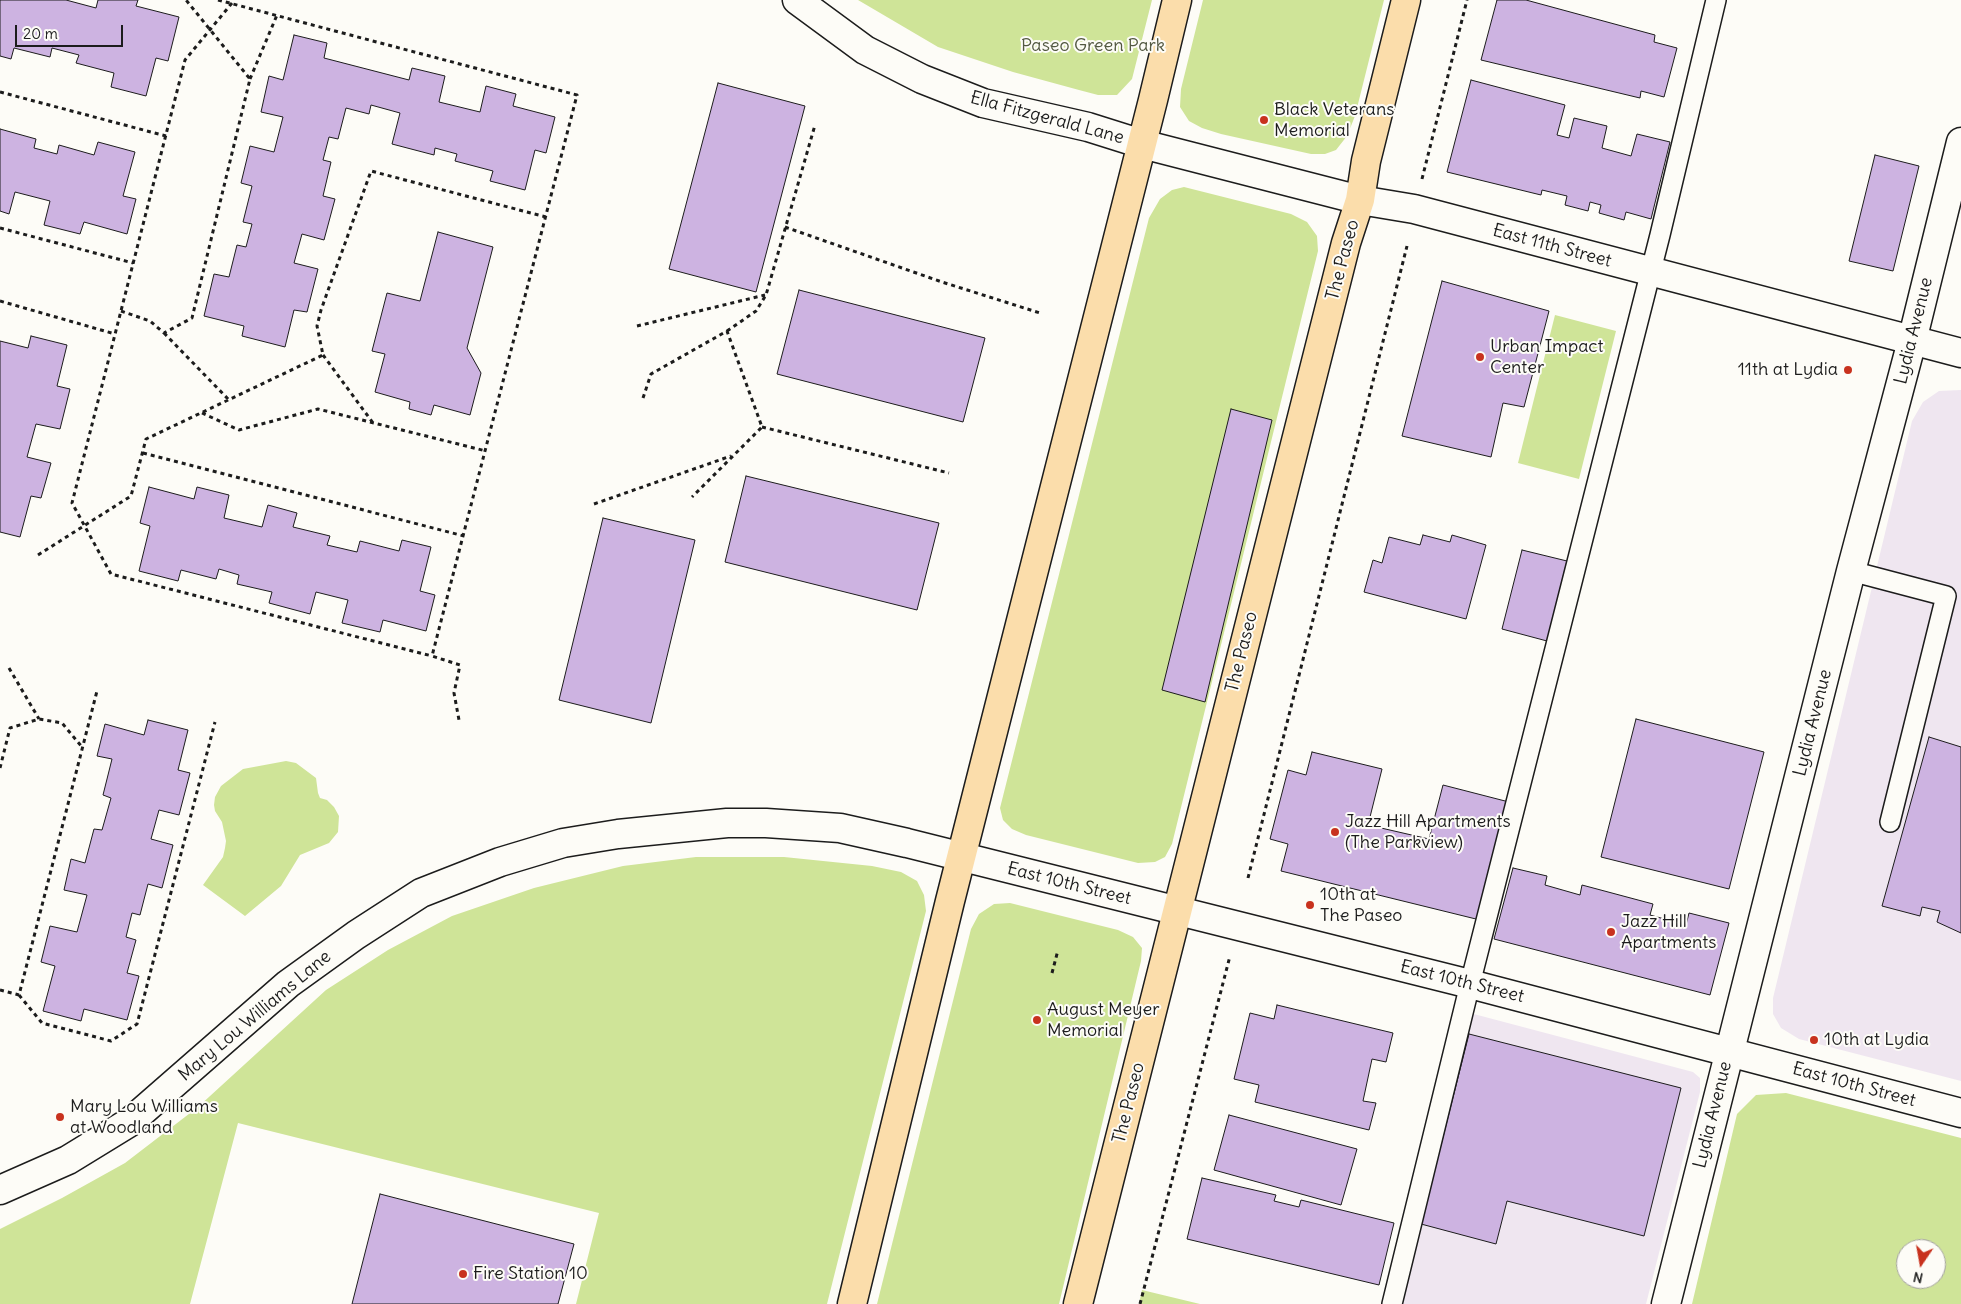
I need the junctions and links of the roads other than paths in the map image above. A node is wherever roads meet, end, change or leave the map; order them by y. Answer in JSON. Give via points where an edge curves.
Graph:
{"nodes":[{"id":1,"x":797,"y":0,"type":"edge"},
{"id":2,"x":1177,"y":0,"type":"edge"},
{"id":3,"x":1406,"y":0,"type":"edge"},
{"id":4,"x":1716,"y":0,"type":"edge"},
{"id":5,"x":1961,"y":142,"type":"edge"},
{"id":6,"x":1142,"y":144,"type":"junction"},
{"id":7,"x":1360,"y":200,"type":"junction"},
{"id":8,"x":1650,"y":272,"type":"junction"},
{"id":9,"x":1912,"y":341,"type":"junction"},
{"id":10,"x":1961,"y":353,"type":"edge"},
{"id":11,"x":1851,"y":571,"type":"junction"},
{"id":12,"x":1954,"y":598,"type":"edge"},
{"id":13,"x":1890,"y":822,"type":"dead end"},
{"id":14,"x":961,"y":856,"type":"junction"},
{"id":15,"x":1178,"y":911,"type":"junction"},
{"id":16,"x":1470,"y":984,"type":"junction"},
{"id":17,"x":1729,"y":1052,"type":"junction"},
{"id":18,"x":1961,"y":1113,"type":"edge"},
{"id":19,"x":0,"y":1190,"type":"edge"},
{"id":20,"x":852,"y":1304,"type":"edge"},
{"id":21,"x":1078,"y":1304,"type":"edge"},
{"id":22,"x":1392,"y":1304,"type":"edge"},
{"id":23,"x":1666,"y":1304,"type":"edge"}],
"edges":[{"from":1,"to":6,"type":"main road","name":"Ella Fitzgerald Lane","via":[[865,50],[922,79],[983,103],[1088,127]]},
{"from":2,"to":6,"type":"main road"},
{"from":3,"to":7,"type":"main road","name":"The Paseo","via":[[1366,161]]},
{"from":4,"to":8,"type":"lane"},
{"from":5,"to":9,"type":"main road","name":"Lydia Avenue"},
{"from":6,"to":7,"type":"main road","name":"East 11th Street"},
{"from":6,"to":14,"type":"main road"},
{"from":7,"to":8,"type":"main road","name":"East 11th Street","via":[[1414,210]]},
{"from":7,"to":15,"type":"main road","name":"The Paseo","via":[[1341,262]]},
{"from":8,"to":9,"type":"main road","name":"East 11th Street"},
{"from":8,"to":16,"type":"lane"},
{"from":9,"to":10,"type":"main road","name":"East 11th Street"},
{"from":9,"to":11,"type":"main road","name":"Lydia Avenue"},
{"from":11,"to":12,"type":"lane"},
{"from":11,"to":17,"type":"main road","name":"Lydia Avenue"},
{"from":12,"to":13,"type":"lane"},
{"from":14,"to":15,"type":"main road","name":"East 10th Street"},
{"from":14,"to":19,"type":"main road","name":"Mary Lou Williams Lane","via":[[840,828],[727,823],[563,843],[500,862],[421,892],[288,984],[130,1122],[68,1160]]},
{"from":14,"to":20,"type":"main road"},
{"from":15,"to":16,"type":"main road","name":"East 10th Street"},
{"from":15,"to":21,"type":"main road","name":"The Paseo"},
{"from":16,"to":17,"type":"main road","name":"East 10th Street"},
{"from":16,"to":22,"type":"lane"},
{"from":17,"to":18,"type":"main road","name":"East 10th Street"},
{"from":17,"to":23,"type":"main road","name":"Lydia Avenue"}]}
